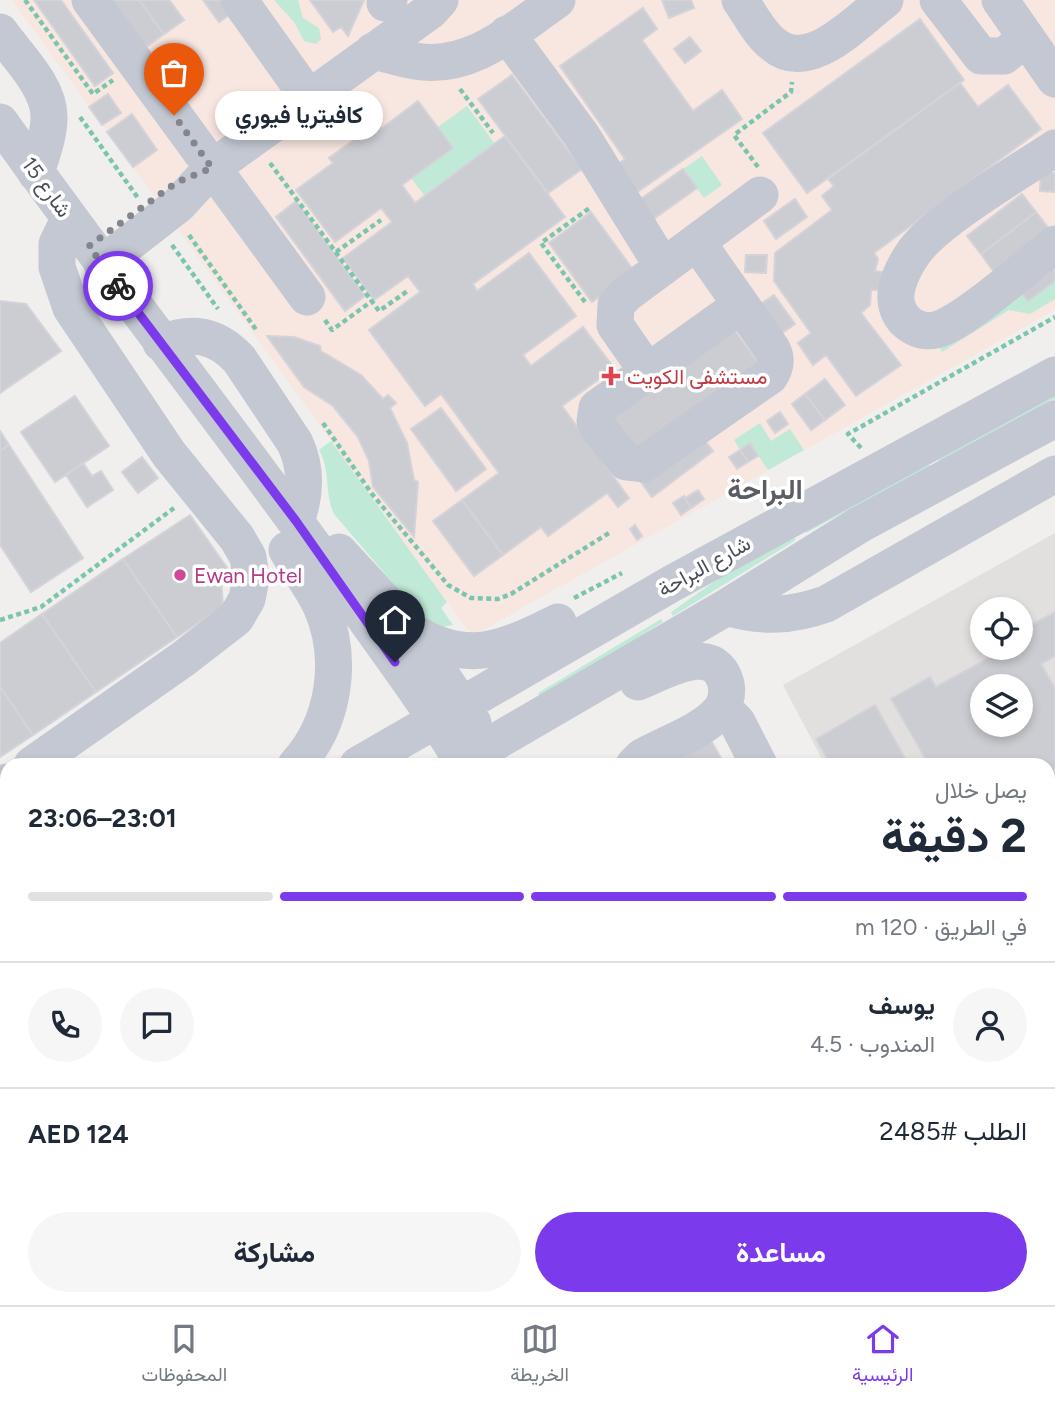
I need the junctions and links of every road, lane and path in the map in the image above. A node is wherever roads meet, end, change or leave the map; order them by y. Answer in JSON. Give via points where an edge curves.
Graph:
{"nodes":[{"id":1,"x":25,"y":0,"type":"edge"},
{"id":2,"x":90,"y":0,"type":"edge"},
{"id":3,"x":239,"y":0,"type":"edge"},
{"id":4,"x":557,"y":0,"type":"edge"},
{"id":5,"x":740,"y":0,"type":"edge"},
{"id":6,"x":885,"y":0,"type":"edge"},
{"id":7,"x":937,"y":0,"type":"edge"},
{"id":8,"x":1000,"y":0,"type":"edge"},
{"id":9,"x":444,"y":4,"type":"edge"},
{"id":10,"x":0,"y":32,"type":"edge"},
{"id":11,"x":507,"y":34,"type":"junction"},
{"id":12,"x":1026,"y":38,"type":"junction"},
{"id":13,"x":373,"y":51,"type":"junction"},
{"id":14,"x":795,"y":53,"type":"junction"},
{"id":15,"x":136,"y":64,"type":"junction"},
{"id":16,"x":1055,"y":79,"type":"edge"},
{"id":17,"x":457,"y":87,"type":"dead end"},
{"id":18,"x":308,"y":97,"type":"junction"},
{"id":19,"x":75,"y":110,"type":"dead end"},
{"id":20,"x":0,"y":122,"type":"edge"},
{"id":21,"x":493,"y":133,"type":"dead end"},
{"id":22,"x":1055,"y":148,"type":"edge"},
{"id":23,"x":265,"y":157,"type":"dead end"},
{"id":24,"x":212,"y":168,"type":"junction"},
{"id":25,"x":36,"y":173,"type":"junction"},
{"id":26,"x":616,"y":189,"type":"junction"},
{"id":27,"x":760,"y":195,"type":"joint"},
{"id":28,"x":163,"y":220,"type":"junction"},
{"id":29,"x":381,"y":220,"type":"dead end"},
{"id":30,"x":697,"y":242,"type":"junction"},
{"id":31,"x":87,"y":243,"type":"junction"},
{"id":32,"x":1055,"y":244,"type":"edge"},
{"id":33,"x":336,"y":252,"type":"junction"},
{"id":34,"x":663,"y":267,"type":"junction"},
{"id":35,"x":409,"y":290,"type":"dead end"},
{"id":36,"x":307,"y":297,"type":"joint"},
{"id":37,"x":372,"y":301,"type":"junction"},
{"id":38,"x":741,"y":304,"type":"junction"},
{"id":39,"x":614,"y":312,"type":"junction"},
{"id":40,"x":221,"y":313,"type":"dead end"},
{"id":41,"x":1055,"y":317,"type":"edge"},
{"id":42,"x":258,"y":333,"type":"dead end"},
{"id":43,"x":160,"y":343,"type":"junction"},
{"id":44,"x":648,"y":371,"type":"junction"},
{"id":45,"x":1055,"y":375,"type":"edge"},
{"id":46,"x":318,"y":416,"type":"dead end"},
{"id":47,"x":1055,"y":419,"type":"edge"},
{"id":48,"x":852,"y":457,"type":"dead end"},
{"id":49,"x":249,"y":459,"type":"junction"},
{"id":50,"x":1055,"y":474,"type":"edge"},
{"id":51,"x":197,"y":491,"type":"junction"},
{"id":52,"x":296,"y":521,"type":"junction"},
{"id":53,"x":609,"y":533,"type":"dead end"},
{"id":54,"x":629,"y":570,"type":"dead end"},
{"id":55,"x":671,"y":584,"type":"junction"},
{"id":56,"x":567,"y":601,"type":"dead end"},
{"id":57,"x":727,"y":607,"type":"junction"},
{"id":58,"x":0,"y":620,"type":"edge"},
{"id":59,"x":412,"y":631,"type":"junction"},
{"id":60,"x":560,"y":705,"type":"junction"},
{"id":61,"x":723,"y":708,"type":"junction"},
{"id":62,"x":449,"y":711,"type":"junction"},
{"id":63,"x":42,"y":758,"type":"edge"},
{"id":64,"x":301,"y":758,"type":"edge"},
{"id":65,"x":370,"y":758,"type":"edge"},
{"id":66,"x":472,"y":758,"type":"edge"},
{"id":67,"x":479,"y":758,"type":"edge"},
{"id":68,"x":641,"y":758,"type":"edge"},
{"id":69,"x":755,"y":758,"type":"edge"}],
"edges":[{"from":1,"to":15,"type":"path","via":[[93,94]]},
{"from":2,"to":15,"type":"street"},
{"from":3,"to":18,"type":"street"},
{"from":4,"to":11,"type":"street"},
{"from":5,"to":14,"type":"street","via":[[772,44]]},
{"from":6,"to":14,"type":"street","via":[[817,50]]},
{"from":7,"to":12,"type":"street","via":[[981,56],[1004,57]]},
{"from":8,"to":12,"type":"street"},
{"from":9,"to":13,"type":"street"},
{"from":10,"to":25,"type":"street","via":[[43,91],[49,108]]},
{"from":11,"to":13,"type":"street","via":[[472,55],[445,62],[416,62]]},
{"from":11,"to":26,"type":"street"},
{"from":12,"to":16,"type":"street"},
{"from":13,"to":18,"type":"street"},
{"from":14,"to":27,"type":"path","via":[[791,92],[734,135],[772,186]]},
{"from":15,"to":24,"type":"street"},
{"from":17,"to":21,"type":"path"},
{"from":18,"to":24,"type":"street"},
{"from":19,"to":28,"type":"path"},
{"from":20,"to":25,"type":"street","name":"شارع 15"},
{"from":22,"to":32,"type":"street","via":[[921,243],[901,275],[897,308],[919,329],[940,329]]},
{"from":23,"to":33,"type":"path"},
{"from":24,"to":28,"type":"street"},
{"from":24,"to":36,"type":"street"},
{"from":25,"to":31,"type":"street","name":"شارع 15"},
{"from":26,"to":34,"type":"street"},
{"from":26,"to":39,"type":"path","via":[[541,243],[591,310]]},
{"from":27,"to":30,"type":"street"},
{"from":28,"to":31,"type":"street"},
{"from":28,"to":40,"type":"path"},
{"from":28,"to":42,"type":"path"},
{"from":29,"to":33,"type":"path"},
{"from":30,"to":34,"type":"street"},
{"from":30,"to":38,"type":"street"},
{"from":31,"to":43,"type":"street","name":"شارع 15"},
{"from":31,"to":51,"type":"street","via":[[57,244],[57,267],[71,309]]},
{"from":33,"to":37,"type":"path"},
{"from":34,"to":39,"type":"street","via":[[620,300]]},
{"from":35,"to":37,"type":"path","via":[[379,311]]},
{"from":36,"to":37,"type":"path","via":[[332,330]]},
{"from":38,"to":44,"type":"street"},
{"from":38,"to":44,"type":"street","via":[[775,355],[770,376],[643,464],[635,465],[620,457],[598,428],[595,415],[602,403]]},
{"from":39,"to":44,"type":"street","via":[[615,325]]},
{"from":41,"to":48,"type":"path","via":[[848,434],[864,451]]},
{"from":43,"to":49,"type":"street","name":"شارع 15"},
{"from":43,"to":52,"type":"street","via":[[197,335],[227,347],[239,359],[302,458],[303,490]]},
{"from":45,"to":55,"type":"street","name":"شارع البراحة"},
{"from":46,"to":53,"type":"path","via":[[408,541],[448,585],[471,598],[498,599],[511,594]]},
{"from":47,"to":57,"type":"street","name":"شارع البراحة","via":[[859,526]]},
{"from":49,"to":52,"type":"street","name":"شارع 15"},
{"from":49,"to":64,"type":"street","via":[[274,526],[321,605],[332,645],[328,706]]},
{"from":50,"to":57,"type":"street","via":[[826,604],[767,616]]},
{"from":51,"to":58,"type":"path","via":[[41,607]]},
{"from":51,"to":63,"type":"street","via":[[248,556],[251,578],[242,608],[236,618],[192,652]]},
{"from":52,"to":59,"type":"street","name":"شارع 15","via":[[349,561]]},
{"from":52,"to":62,"type":"street","name":"شارع 15"},
{"from":54,"to":56,"type":"path"},
{"from":55,"to":59,"type":"street","via":[[598,604],[499,649],[452,649]]},
{"from":55,"to":62,"type":"street","name":"شارع البراحة"},
{"from":57,"to":60,"type":"street","name":"شارع البراحة"},
{"from":59,"to":62,"type":"street","name":"شارع 15"},
{"from":60,"to":61,"type":"street","via":[[701,661],[719,672],[727,687]]},
{"from":60,"to":67,"type":"street","name":"شارع البراحة"},
{"from":61,"to":68,"type":"street","via":[[708,722]]},
{"from":61,"to":69,"type":"street","via":[[737,722]]},
{"from":62,"to":65,"type":"street","name":"شارع البراحة"},
{"from":62,"to":66,"type":"street","name":"شارع 15"}]}
